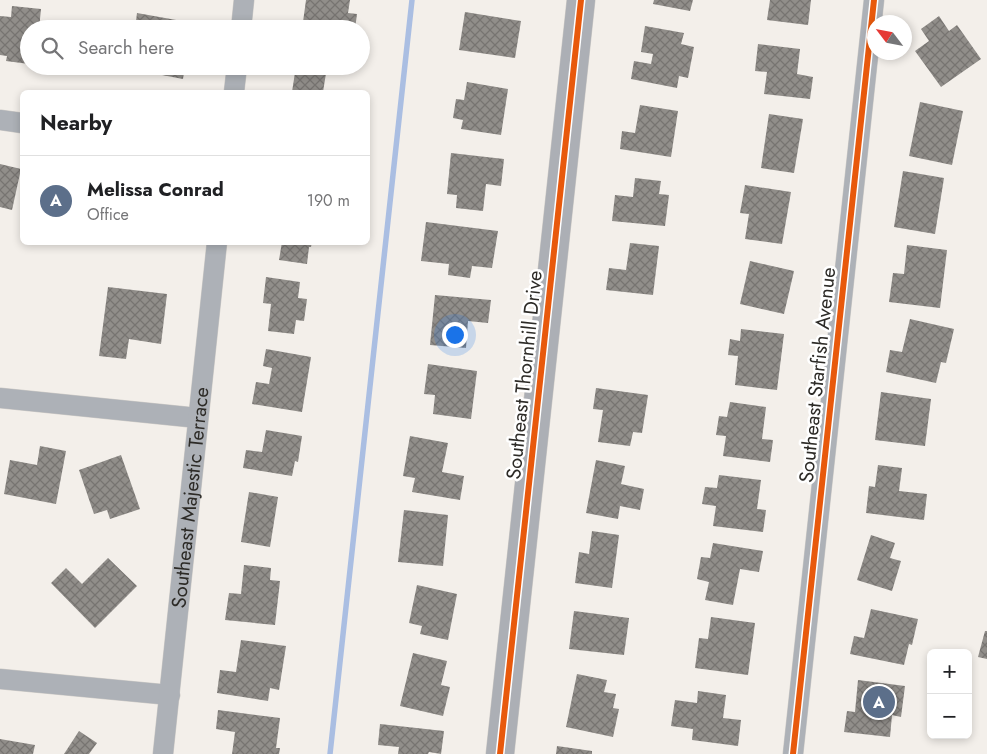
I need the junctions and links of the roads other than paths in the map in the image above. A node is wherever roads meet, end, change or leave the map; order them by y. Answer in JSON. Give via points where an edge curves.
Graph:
{"nodes":[{"id":1,"x":244,"y":0,"type":"edge"},
{"id":2,"x":580,"y":0,"type":"edge"},
{"id":3,"x":874,"y":0,"type":"edge"},
{"id":4,"x":242,"y":20,"type":"edge"},
{"id":5,"x":236,"y":75,"type":"edge"},
{"id":6,"x":234,"y":90,"type":"edge"},
{"id":7,"x":0,"y":120,"type":"edge"},
{"id":8,"x":20,"y":123,"type":"edge"},
{"id":9,"x":217,"y":245,"type":"edge"},
{"id":10,"x":0,"y":398,"type":"edge"},
{"id":11,"x":198,"y":418,"type":"junction"},
{"id":12,"x":0,"y":679,"type":"edge"},
{"id":13,"x":170,"y":695,"type":"junction"},
{"id":14,"x":163,"y":754,"type":"edge"},
{"id":15,"x":500,"y":754,"type":"edge"},
{"id":16,"x":792,"y":754,"type":"edge"}],
"edges":[{"from":1,"to":4,"type":"street"},
{"from":2,"to":15,"type":"street","name":"Southeast Thornhill Drive"},
{"from":3,"to":16,"type":"street","name":"Southeast Starfish Avenue"},
{"from":5,"to":6,"type":"street"},
{"from":7,"to":8,"type":"street"},
{"from":9,"to":11,"type":"street","name":"Southeast Majestic Terrace"},
{"from":10,"to":11,"type":"street"},
{"from":11,"to":13,"type":"street","name":"Southeast Majestic Terrace"},
{"from":12,"to":13,"type":"street"},
{"from":13,"to":14,"type":"street","name":"Southeast Majestic Terrace"}]}
